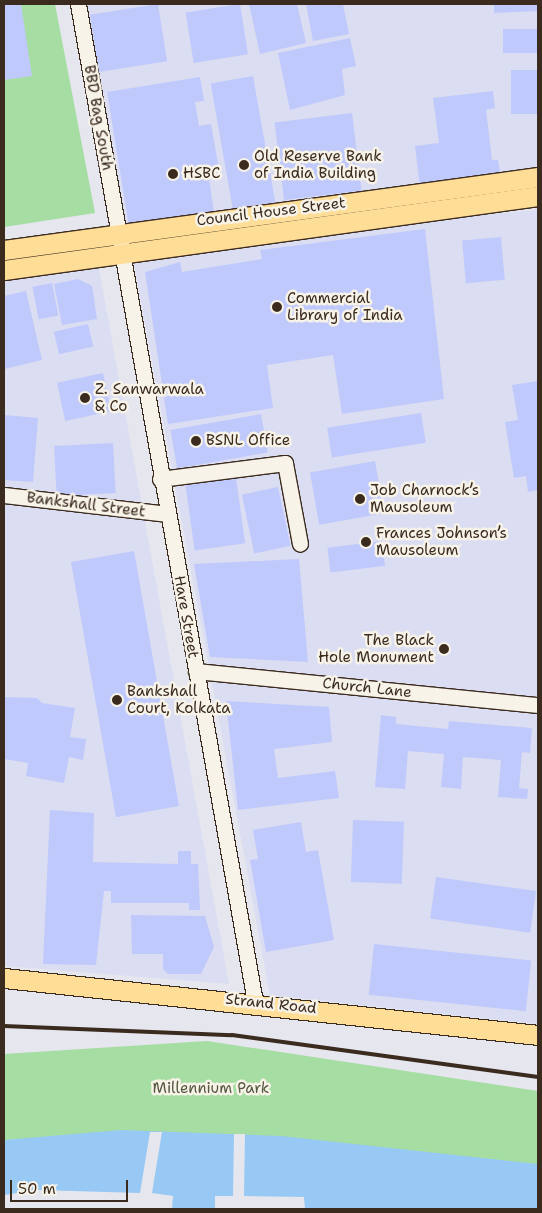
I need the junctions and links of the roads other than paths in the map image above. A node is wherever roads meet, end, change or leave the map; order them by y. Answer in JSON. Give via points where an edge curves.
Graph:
{"nodes":[{"id":1,"x":78,"y":4,"type":"edge"},
{"id":2,"x":538,"y":177,"type":"edge"},
{"id":3,"x":538,"y":196,"type":"edge"},
{"id":4,"x":117,"y":232,"type":"junction"},
{"id":5,"x":4,"y":250,"type":"edge"},
{"id":6,"x":120,"y":252,"type":"junction"},
{"id":7,"x":4,"y":270,"type":"edge"},
{"id":8,"x":160,"y":479,"type":"junction"},
{"id":9,"x":4,"y":495,"type":"edge"},
{"id":10,"x":168,"y":514,"type":"junction"},
{"id":11,"x":300,"y":544,"type":"dead end"},
{"id":12,"x":196,"y":671,"type":"junction"},
{"id":13,"x":538,"y":704,"type":"edge"},
{"id":14,"x":4,"y":978,"type":"edge"},
{"id":15,"x":255,"y":1002,"type":"junction"},
{"id":16,"x":538,"y":1035,"type":"edge"}],
"edges":[{"from":1,"to":4,"type":"street","name":"BBD Bag South"},
{"from":2,"to":4,"type":"main road","name":"Council House Street"},
{"from":3,"to":6,"type":"main road","name":"Council House Street"},
{"from":4,"to":5,"type":"main road","name":"Council House Street"},
{"from":4,"to":6,"type":"street","name":"Hare Street"},
{"from":6,"to":7,"type":"main road","name":"Council House Street"},
{"from":6,"to":8,"type":"street","name":"Hare Street"},
{"from":8,"to":10,"type":"street","name":"Hare Street"},
{"from":8,"to":11,"type":"street","via":[[285,464]]},
{"from":9,"to":10,"type":"street","name":"Bankshall Street"},
{"from":10,"to":12,"type":"street","name":"Hare Street"},
{"from":12,"to":13,"type":"street","name":"Church Lane"},
{"from":12,"to":15,"type":"street","name":"Hare Street"},
{"from":14,"to":15,"type":"main road","name":"Strand Road"},
{"from":15,"to":16,"type":"main road","name":"Strand Road"}]}
